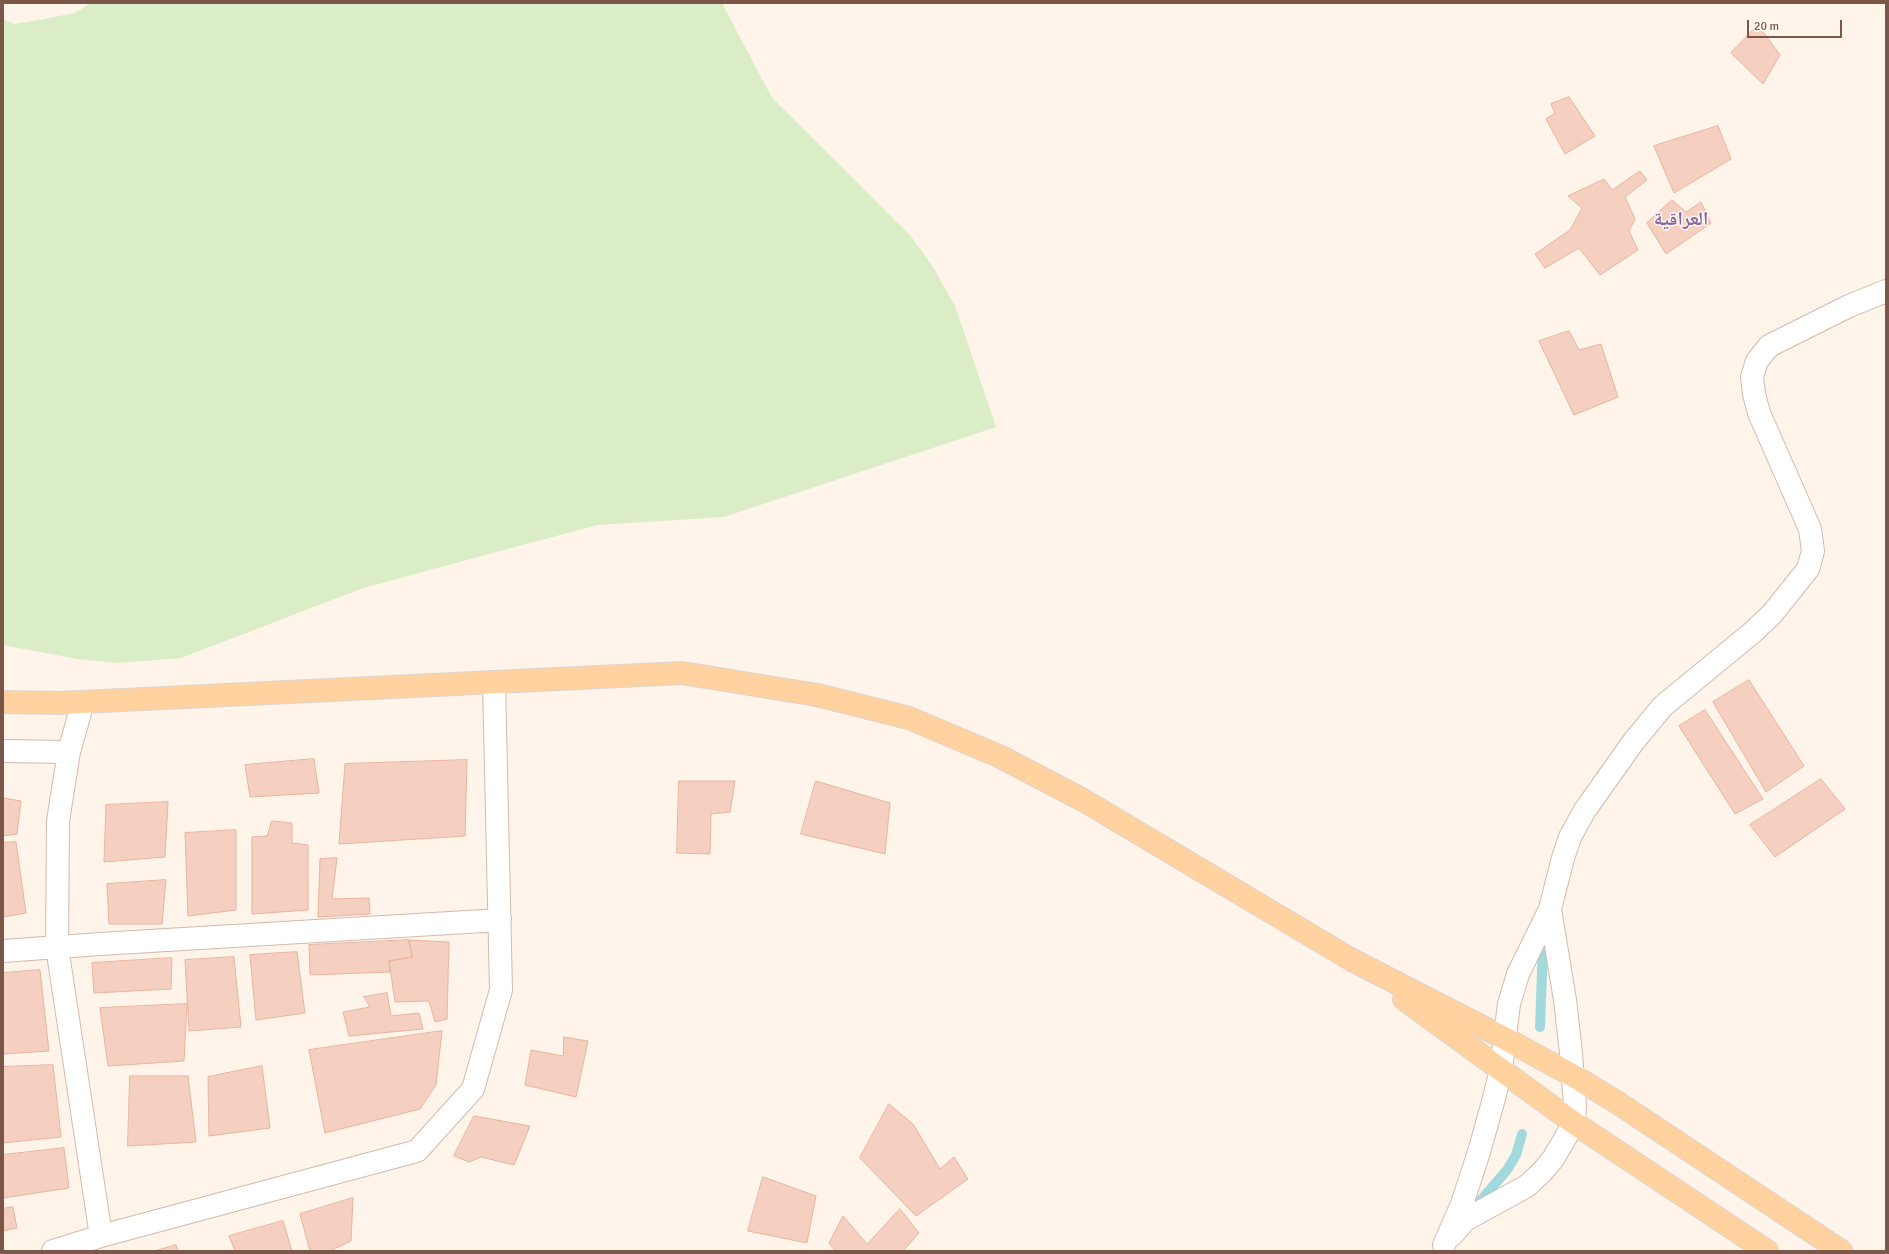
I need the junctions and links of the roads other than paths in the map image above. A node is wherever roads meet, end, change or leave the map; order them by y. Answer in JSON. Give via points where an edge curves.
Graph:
{"nodes":[{"id":1,"x":1886,"y":291,"type":"edge"},
{"id":2,"x":494,"y":682,"type":"junction"},
{"id":3,"x":3,"y":695,"type":"edge"},
{"id":4,"x":3,"y":702,"type":"edge"},
{"id":5,"x":84,"y":702,"type":"junction"},
{"id":6,"x":61,"y":703,"type":"junction"},
{"id":7,"x":3,"y":751,"type":"edge"},
{"id":8,"x":69,"y":752,"type":"junction"},
{"id":9,"x":1550,"y":908,"type":"junction"},
{"id":10,"x":500,"y":920,"type":"junction"},
{"id":11,"x":57,"y":947,"type":"junction"},
{"id":12,"x":3,"y":951,"type":"edge"},
{"id":13,"x":1352,"y":960,"type":"junction"},
{"id":14,"x":1504,"y":1038,"type":"junction"},
{"id":15,"x":1501,"y":1070,"type":"junction"},
{"id":16,"x":1572,"y":1076,"type":"junction"},
{"id":17,"x":1574,"y":1123,"type":"junction"},
{"id":18,"x":101,"y":1236,"type":"junction"},
{"id":19,"x":1441,"y":1248,"type":"edge"},
{"id":20,"x":53,"y":1251,"type":"edge"},
{"id":21,"x":1767,"y":1251,"type":"edge"},
{"id":22,"x":1841,"y":1251,"type":"edge"}],
"edges":[{"from":1,"to":9,"type":"street","via":[[1869,296],[1769,346],[1758,361],[1752,377],[1754,394],[1759,413],[1810,529],[1813,551],[1808,568],[1772,614],[1754,632],[1663,706],[1634,740],[1585,810],[1570,837]]},
{"from":2,"to":5,"type":"main road"},
{"from":2,"to":10,"type":"street"},
{"from":2,"to":13,"type":"main road","via":[[682,673],[817,695],[908,718],[1001,757],[1082,800]]},
{"from":3,"to":6,"type":"main road"},
{"from":4,"to":6,"type":"main road"},
{"from":5,"to":6,"type":"main road"},
{"from":5,"to":8,"type":"street"},
{"from":7,"to":8,"type":"street"},
{"from":8,"to":11,"type":"street","via":[[58,821]]},
{"from":9,"to":14,"type":"street","via":[[1518,974],[1509,1004]]},
{"from":9,"to":16,"type":"street","via":[[1565,1000]]},
{"from":10,"to":11,"type":"street"},
{"from":10,"to":18,"type":"street","via":[[501,990],[473,1089],[417,1151]]},
{"from":11,"to":12,"type":"street"},
{"from":11,"to":18,"type":"street"},
{"from":13,"to":14,"type":"main road"},
{"from":13,"to":15,"type":"main road"},
{"from":14,"to":15,"type":"street"},
{"from":14,"to":16,"type":"main road"},
{"from":15,"to":17,"type":"main road"},
{"from":15,"to":19,"type":"street","via":[[1462,1204]]},
{"from":16,"to":17,"type":"street"},
{"from":16,"to":22,"type":"main road","via":[[1618,1103]]},
{"from":17,"to":19,"type":"street","via":[[1553,1159],[1526,1186],[1465,1220]]},
{"from":17,"to":21,"type":"main road"},
{"from":18,"to":20,"type":"street"}]}
